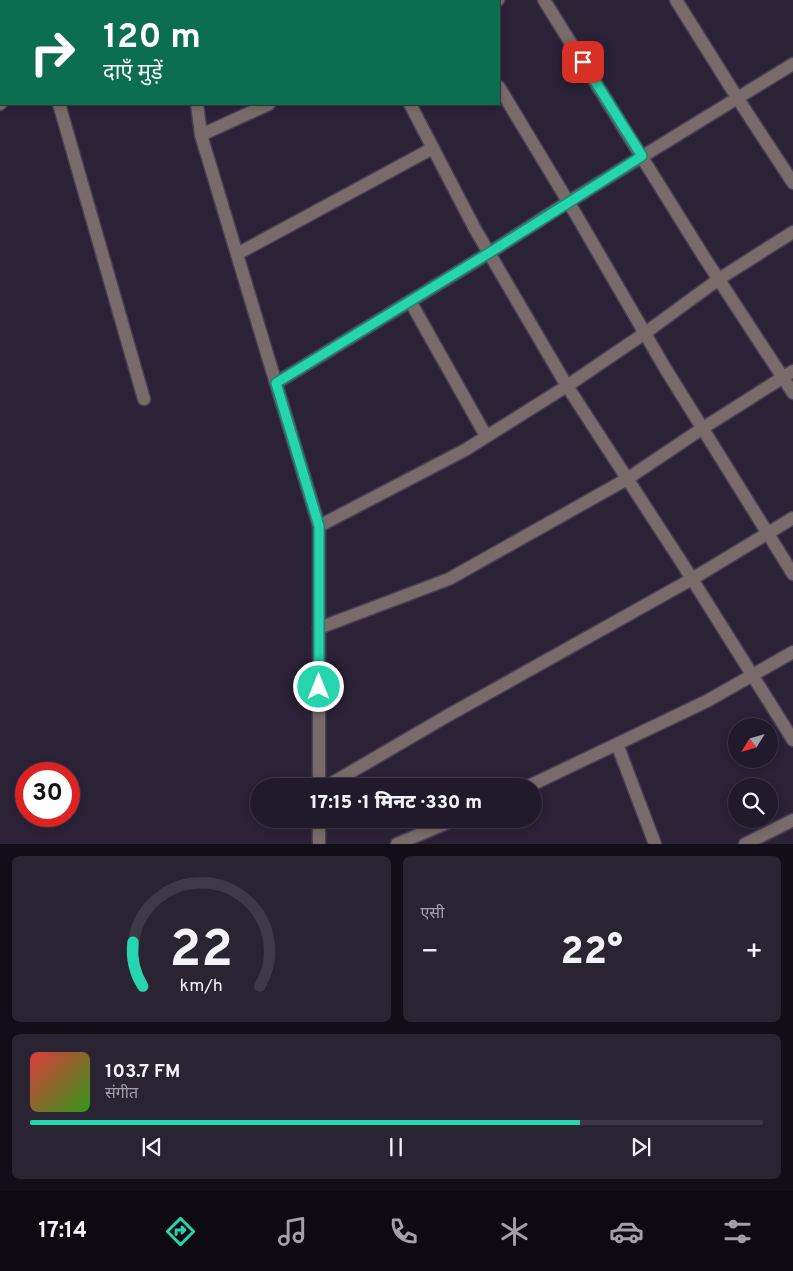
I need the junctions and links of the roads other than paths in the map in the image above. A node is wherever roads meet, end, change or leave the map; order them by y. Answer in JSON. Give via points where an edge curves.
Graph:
{"nodes":[{"id":1,"x":544,"y":0,"type":"edge"},
{"id":2,"x":676,"y":0,"type":"edge"},
{"id":3,"x":793,"y":64,"type":"edge"},
{"id":4,"x":500,"y":89,"type":"edge"},
{"id":5,"x":738,"y":99,"type":"junction"},
{"id":6,"x":59,"y":105,"type":"edge"},
{"id":7,"x":197,"y":105,"type":"edge"},
{"id":8,"x":267,"y":105,"type":"edge"},
{"id":9,"x":411,"y":105,"type":"edge"},
{"id":10,"x":202,"y":135,"type":"junction"},
{"id":11,"x":433,"y":148,"type":"junction"},
{"id":12,"x":642,"y":156,"type":"junction"},
{"id":13,"x":793,"y":183,"type":"edge"},
{"id":14,"x":568,"y":202,"type":"junction"},
{"id":15,"x":793,"y":232,"type":"edge"},
{"id":16,"x":489,"y":253,"type":"junction"},
{"id":17,"x":237,"y":254,"type":"junction"},
{"id":18,"x":719,"y":279,"type":"junction"},
{"id":19,"x":410,"y":302,"type":"junction"},
{"id":20,"x":645,"y":333,"type":"junction"},
{"id":21,"x":788,"y":375,"type":"edge"},
{"id":22,"x":276,"y":383,"type":"junction"},
{"id":23,"x":567,"y":386,"type":"junction"},
{"id":24,"x":793,"y":393,"type":"edge"},
{"id":25,"x":144,"y":399,"type":"dead end"},
{"id":26,"x":703,"y":428,"type":"junction"},
{"id":27,"x":486,"y":436,"type":"junction"},
{"id":28,"x":627,"y":479,"type":"junction"},
{"id":29,"x":793,"y":518,"type":"edge"},
{"id":30,"x":319,"y":526,"type":"junction"},
{"id":31,"x":768,"y":532,"type":"junction"},
{"id":32,"x":793,"y":574,"type":"edge"},
{"id":33,"x":692,"y":578,"type":"junction"},
{"id":34,"x":319,"y":628,"type":"junction"},
{"id":35,"x":793,"y":652,"type":"edge"},
{"id":36,"x":751,"y":676,"type":"junction"},
{"id":37,"x":793,"y":740,"type":"edge"},
{"id":38,"x":617,"y":744,"type":"junction"},
{"id":39,"x":319,"y":778,"type":"edge"},
{"id":40,"x":341,"y":778,"type":"edge"},
{"id":41,"x":542,"y":780,"type":"edge"},
{"id":42,"x":793,"y":820,"type":"edge"},
{"id":43,"x":319,"y":828,"type":"edge"},
{"id":44,"x":435,"y":828,"type":"edge"},
{"id":45,"x":319,"y":844,"type":"edge"},
{"id":46,"x":397,"y":844,"type":"edge"},
{"id":47,"x":655,"y":844,"type":"edge"},
{"id":48,"x":744,"y":844,"type":"edge"}],
"edges":[{"from":1,"to":12,"type":"street"},
{"from":2,"to":5,"type":"street"},
{"from":3,"to":5,"type":"street"},
{"from":4,"to":14,"type":"street"},
{"from":5,"to":12,"type":"street"},
{"from":5,"to":13,"type":"street"},
{"from":6,"to":25,"type":"street"},
{"from":7,"to":10,"type":"street"},
{"from":8,"to":10,"type":"street"},
{"from":9,"to":11,"type":"street"},
{"from":10,"to":17,"type":"street"},
{"from":11,"to":16,"type":"street"},
{"from":11,"to":17,"type":"street"},
{"from":12,"to":14,"type":"street"},
{"from":12,"to":18,"type":"street"},
{"from":14,"to":16,"type":"street"},
{"from":14,"to":20,"type":"street"},
{"from":15,"to":18,"type":"street"},
{"from":16,"to":19,"type":"street"},
{"from":16,"to":23,"type":"street"},
{"from":17,"to":22,"type":"street"},
{"from":18,"to":20,"type":"street"},
{"from":18,"to":21,"type":"street"},
{"from":19,"to":22,"type":"street"},
{"from":19,"to":27,"type":"street"},
{"from":20,"to":23,"type":"street"},
{"from":20,"to":26,"type":"street"},
{"from":21,"to":24,"type":"street"},
{"from":21,"to":26,"type":"street"},
{"from":22,"to":30,"type":"street"},
{"from":23,"to":27,"type":"street"},
{"from":23,"to":28,"type":"street"},
{"from":26,"to":28,"type":"street"},
{"from":26,"to":31,"type":"street"},
{"from":27,"to":30,"type":"street"},
{"from":28,"to":33,"type":"street"},
{"from":28,"to":34,"type":"street","via":[[449,579]]},
{"from":29,"to":31,"type":"street"},
{"from":30,"to":34,"type":"street"},
{"from":31,"to":32,"type":"street"},
{"from":31,"to":33,"type":"street"},
{"from":33,"to":36,"type":"street"},
{"from":33,"to":40,"type":"street"},
{"from":34,"to":39,"type":"street"},
{"from":35,"to":36,"type":"street"},
{"from":36,"to":37,"type":"street"},
{"from":36,"to":38,"type":"street"},
{"from":38,"to":41,"type":"street"},
{"from":38,"to":47,"type":"street"},
{"from":42,"to":48,"type":"street"},
{"from":43,"to":45,"type":"street"},
{"from":44,"to":46,"type":"street"}]}
